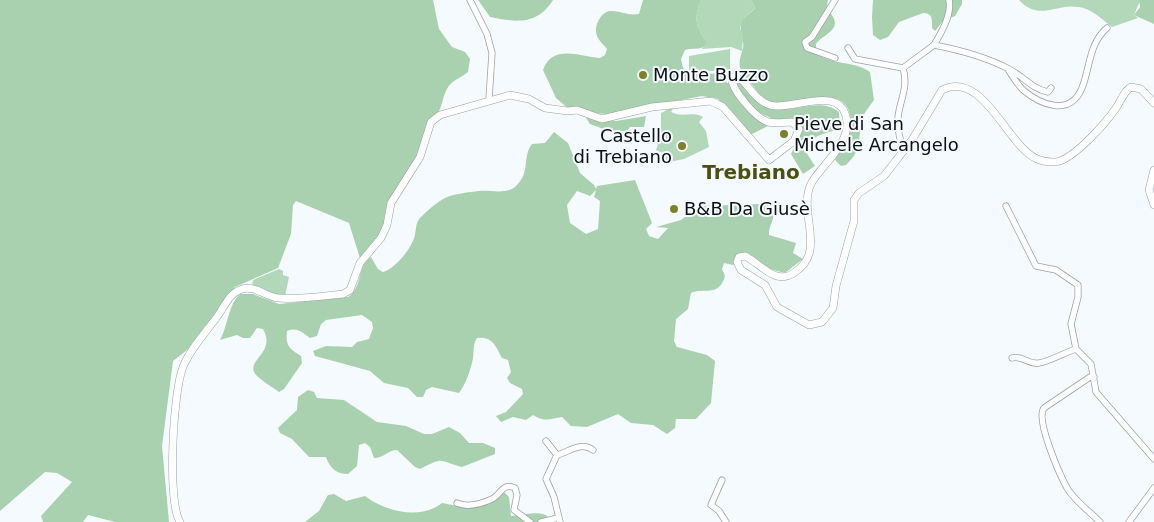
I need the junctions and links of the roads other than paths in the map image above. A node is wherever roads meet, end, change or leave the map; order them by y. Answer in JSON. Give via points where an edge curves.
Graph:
{"nodes":[{"id":1,"x":470,"y":0,"type":"edge"},
{"id":2,"x":835,"y":0,"type":"edge"},
{"id":3,"x":949,"y":0,"type":"edge"},
{"id":4,"x":1107,"y":28,"type":"dead end"},
{"id":5,"x":934,"y":45,"type":"junction"},
{"id":6,"x":848,"y":48,"type":"dead end"},
{"id":7,"x":835,"y":58,"type":"dead end"},
{"id":8,"x":903,"y":68,"type":"junction"},
{"id":9,"x":1006,"y":68,"type":"junction"},
{"id":10,"x":1051,"y":88,"type":"dead end"},
{"id":11,"x":489,"y":99,"type":"junction"},
{"id":12,"x":1154,"y":103,"type":"edge"},
{"id":13,"x":904,"y":151,"type":"junction"},
{"id":14,"x":1154,"y":170,"type":"edge"},
{"id":15,"x":1154,"y":205,"type":"edge"},
{"id":16,"x":1006,"y":206,"type":"dead end"},
{"id":17,"x":1076,"y":349,"type":"junction"},
{"id":18,"x":1012,"y":358,"type":"dead end"},
{"id":19,"x":1094,"y":377,"type":"junction"},
{"id":20,"x":546,"y":441,"type":"dead end"},
{"id":21,"x":593,"y":450,"type":"dead end"},
{"id":22,"x":557,"y":455,"type":"junction"},
{"id":23,"x":1154,"y":459,"type":"edge"},
{"id":24,"x":722,"y":480,"type":"dead end"},
{"id":25,"x":1154,"y":488,"type":"edge"},
{"id":26,"x":457,"y":503,"type":"dead end"},
{"id":27,"x":559,"y":520,"type":"edge"},
{"id":28,"x":180,"y":522,"type":"edge"},
{"id":29,"x":530,"y":522,"type":"edge"},
{"id":30,"x":541,"y":522,"type":"edge"},
{"id":31,"x":726,"y":522,"type":"edge"},
{"id":32,"x":1100,"y":522,"type":"edge"},
{"id":33,"x":1128,"y":522,"type":"edge"}],
"edges":[{"from":1,"to":11,"type":"street","via":[[487,34],[492,53]]},
{"from":2,"to":7,"type":"street","via":[[805,42],[807,48]]},
{"from":3,"to":5,"type":"street","via":[[943,29]]},
{"from":4,"to":9,"type":"street","via":[[1097,39],[1078,96],[1064,105],[1051,107],[1023,90]]},
{"from":5,"to":8,"type":"street"},
{"from":5,"to":9,"type":"street","via":[[958,50]]},
{"from":6,"to":8,"type":"street","via":[[855,59]]},
{"from":8,"to":13,"type":"street","via":[[905,95],[899,112],[899,137]]},
{"from":9,"to":10,"type":"street","via":[[1039,91],[1048,92]]},
{"from":11,"to":13,"type":"street","via":[[510,95],[529,99],[545,108],[577,110],[602,119],[711,100],[723,107],[770,160],[794,141],[798,129],[792,122],[770,122],[759,117],[734,87],[732,80],[736,76],[765,104],[780,107],[796,102],[829,102],[840,106],[846,119],[842,144],[810,189],[810,243],[805,263],[797,271],[781,277],[745,256],[739,257],[737,262],[742,270],[765,285],[777,306],[809,325],[822,322],[833,308],[854,221],[854,200],[859,193],[881,180]]},
{"from":11,"to":28,"type":"street","via":[[440,115],[431,122],[420,157],[391,203],[381,238],[360,263],[350,290],[343,294],[281,298],[254,289],[241,289],[230,296],[182,368],[173,428],[172,482],[175,512]]},
{"from":12,"to":13,"type":"street","via":[[1141,89],[1131,87],[1087,140],[1066,158],[1053,162],[1025,152],[978,94],[958,87],[946,87],[938,94]]},
{"from":14,"to":15,"type":"street","via":[[1149,190]]},
{"from":16,"to":17,"type":"street","via":[[1036,266],[1056,270],[1078,285],[1071,324]]},
{"from":17,"to":18,"type":"street","via":[[1041,363]]},
{"from":17,"to":19,"type":"street","via":[[1090,364]]},
{"from":19,"to":23,"type":"street","via":[[1096,392],[1103,403]]},
{"from":19,"to":32,"type":"street","via":[[1044,408],[1041,415],[1068,489]]},
{"from":20,"to":22,"type":"street"},
{"from":21,"to":22,"type":"street","via":[[586,446],[578,447]]},
{"from":22,"to":27,"type":"street","via":[[546,479]]},
{"from":24,"to":31,"type":"street","via":[[711,505]]},
{"from":25,"to":33,"type":"street"},
{"from":26,"to":29,"type":"street","via":[[468,507],[491,500],[503,488],[513,487],[517,495],[514,510]]},
{"from":27,"to":30,"type":"street"}]}
